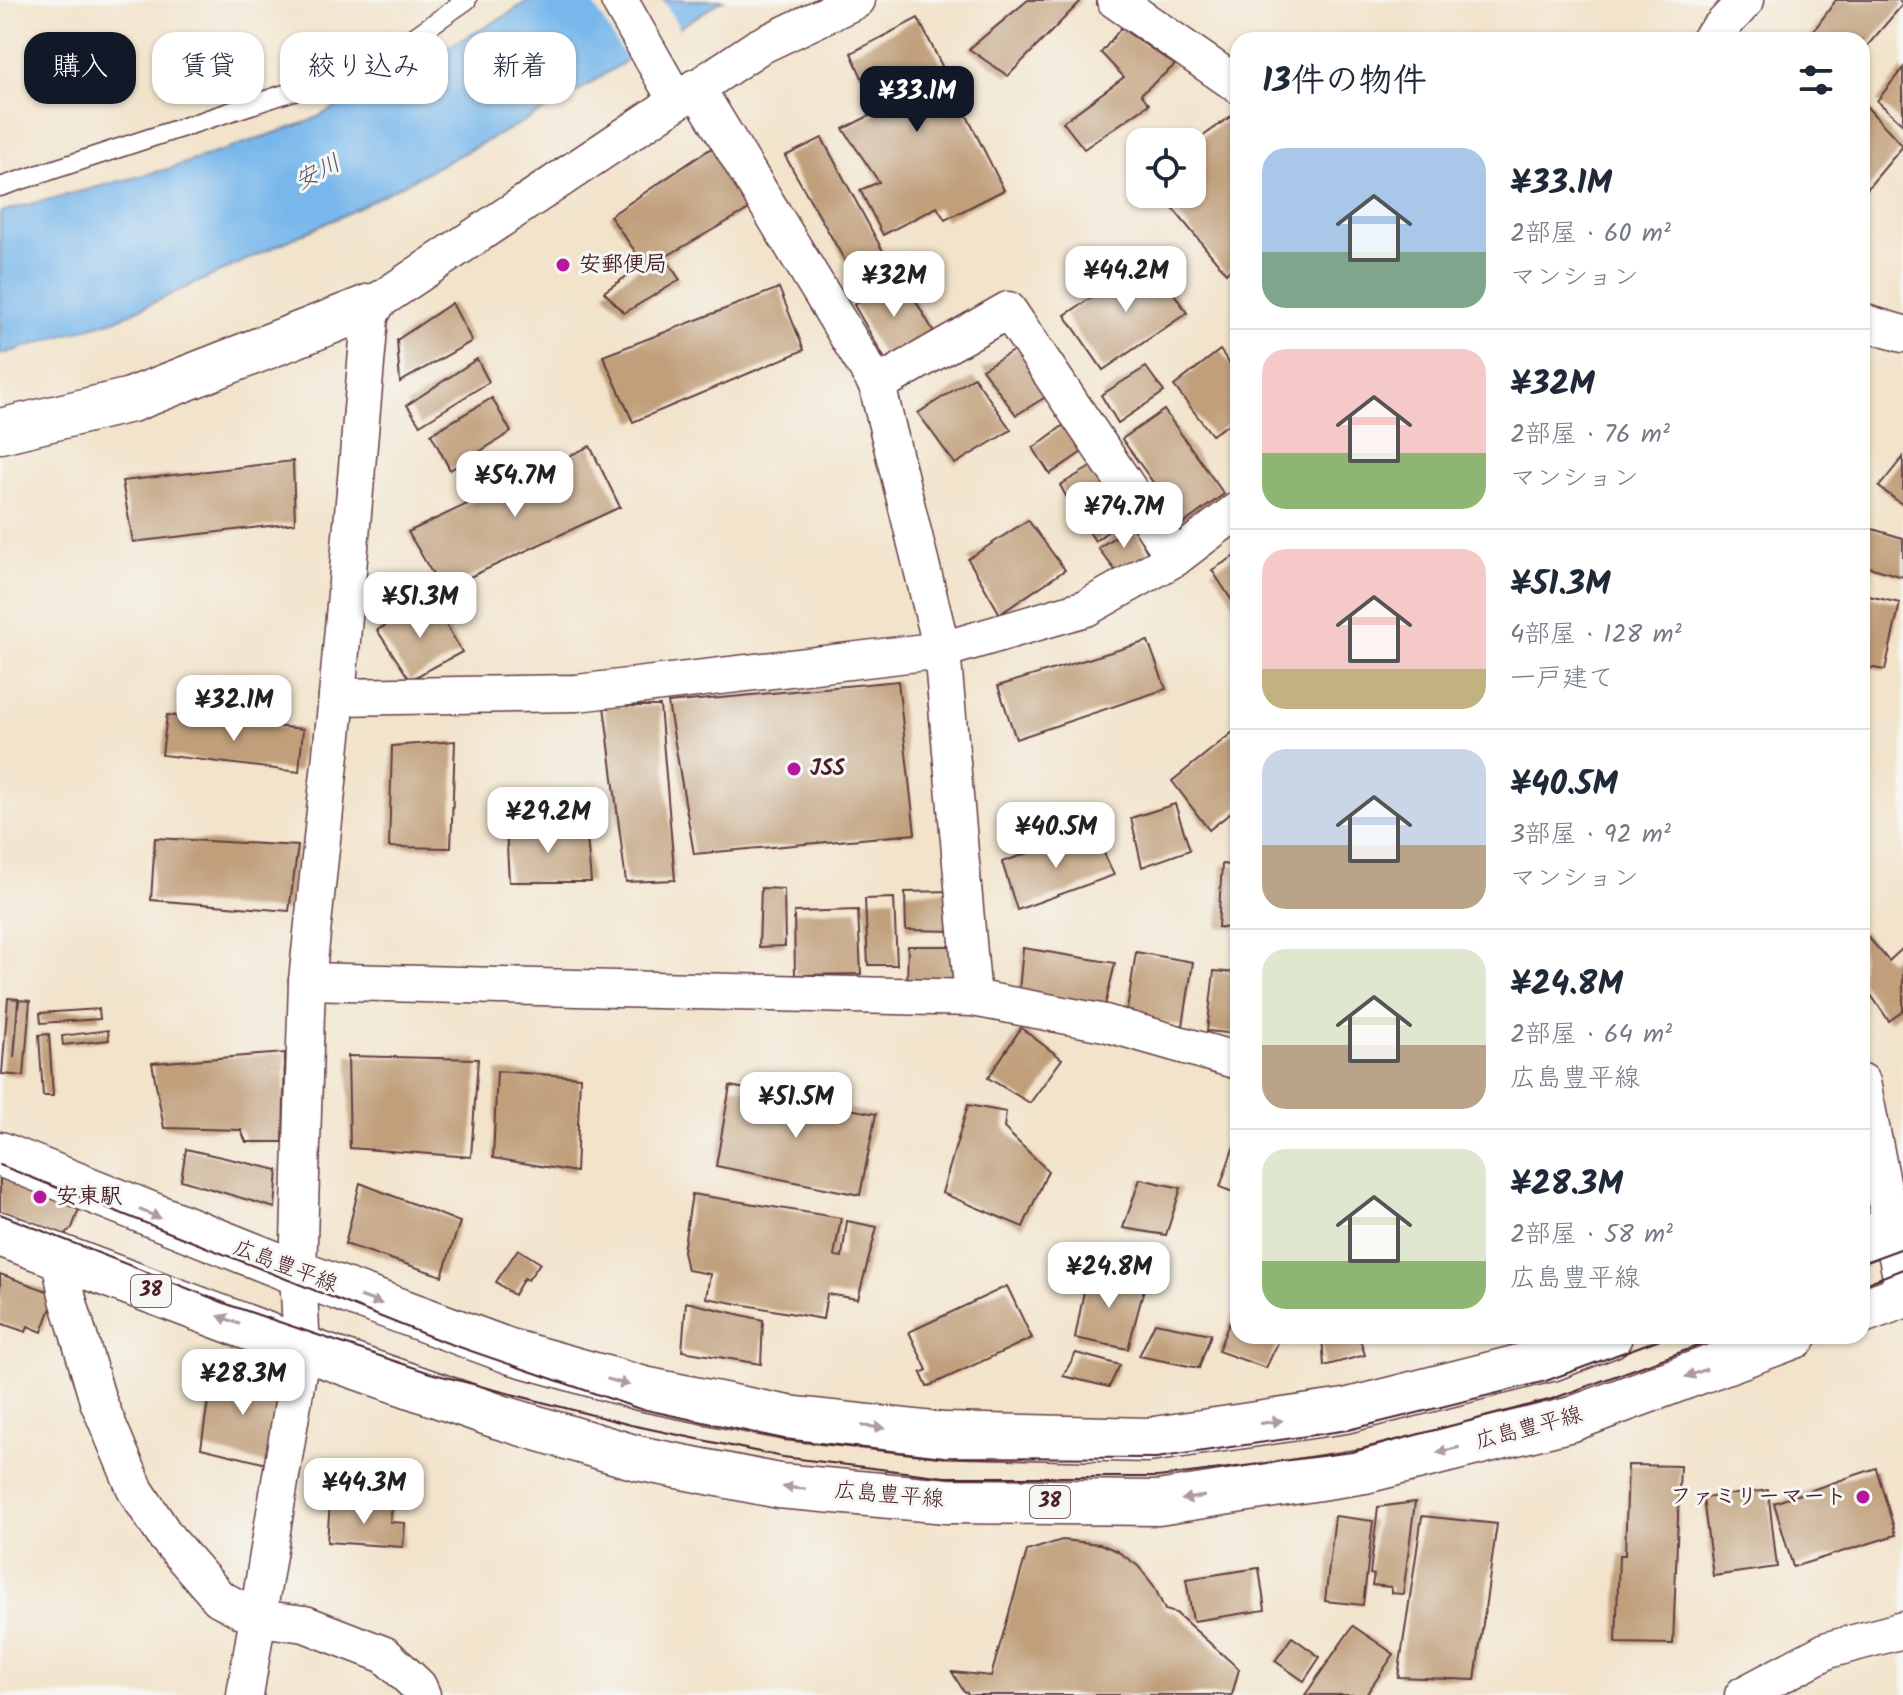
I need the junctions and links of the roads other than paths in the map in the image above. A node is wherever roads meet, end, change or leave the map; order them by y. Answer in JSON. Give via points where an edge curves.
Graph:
{"nodes":[{"id":1,"x":467,"y":0,"type":"edge"},
{"id":2,"x":619,"y":0,"type":"edge"},
{"id":3,"x":857,"y":0,"type":"edge"},
{"id":4,"x":1115,"y":0,"type":"edge"},
{"id":5,"x":1746,"y":0,"type":"edge"},
{"id":6,"x":1716,"y":32,"type":"edge"},
{"id":7,"x":1230,"y":79,"type":"edge"},
{"id":8,"x":680,"y":92,"type":"junction"},
{"id":9,"x":0,"y":187,"type":"edge"},
{"id":10,"x":371,"y":306,"type":"junction"},
{"id":11,"x":1870,"y":324,"type":"edge"},
{"id":12,"x":1903,"y":334,"type":"edge"},
{"id":13,"x":877,"y":385,"type":"junction"},
{"id":14,"x":0,"y":431,"type":"edge"},
{"id":15,"x":1230,"y":516,"type":"edge"},
{"id":16,"x":1175,"y":558,"type":"junction"},
{"id":17,"x":942,"y":650,"type":"junction"},
{"id":18,"x":337,"y":697,"type":"junction"},
{"id":19,"x":307,"y":981,"type":"junction"},
{"id":20,"x":973,"y":998,"type":"junction"},
{"id":21,"x":1230,"y":1059,"type":"edge"},
{"id":22,"x":1870,"y":1134,"type":"edge"},
{"id":23,"x":0,"y":1154,"type":"edge"},
{"id":24,"x":1886,"y":1231,"type":"edge"},
{"id":25,"x":0,"y":1234,"type":"edge"},
{"id":26,"x":59,"y":1256,"type":"junction"},
{"id":27,"x":298,"y":1273,"type":"junction"},
{"id":28,"x":1903,"y":1287,"type":"edge"},
{"id":29,"x":1903,"y":1296,"type":"edge"},
{"id":30,"x":1870,"y":1308,"type":"edge"},
{"id":31,"x":1589,"y":1344,"type":"edge"},
{"id":32,"x":1774,"y":1344,"type":"edge"},
{"id":33,"x":302,"y":1348,"type":"junction"},
{"id":34,"x":257,"y":1618,"type":"junction"},
{"id":35,"x":1903,"y":1630,"type":"edge"},
{"id":36,"x":245,"y":1695,"type":"edge"},
{"id":37,"x":422,"y":1695,"type":"edge"},
{"id":38,"x":1743,"y":1695,"type":"edge"}],
"edges":[{"from":1,"to":9,"type":"lane","via":[[414,37],[309,86]]},
{"from":2,"to":8,"type":"street"},
{"from":3,"to":8,"type":"street"},
{"from":4,"to":7,"type":"street"},
{"from":5,"to":6,"type":"street"},
{"from":8,"to":10,"type":"street"},
{"from":8,"to":13,"type":"street"},
{"from":10,"to":14,"type":"main road","via":[[131,400]]},
{"from":10,"to":18,"type":"street"},
{"from":11,"to":12,"type":"street"},
{"from":13,"to":16,"type":"street","via":[[1008,310]]},
{"from":13,"to":17,"type":"street"},
{"from":15,"to":16,"type":"street"},
{"from":16,"to":17,"type":"street","via":[[1086,608]]},
{"from":17,"to":18,"type":"street","via":[[577,693]]},
{"from":17,"to":20,"type":"street"},
{"from":18,"to":19,"type":"street"},
{"from":19,"to":20,"type":"street"},
{"from":19,"to":27,"type":"street"},
{"from":20,"to":21,"type":"street","via":[[1105,1023]]},
{"from":22,"to":24,"type":"street"},
{"from":23,"to":27,"type":"main road","name":"広島豊平線","one_way":true},
{"from":24,"to":28,"type":"street"},
{"from":25,"to":26,"type":"main road","name":"広島豊平線","number":"38"},
{"from":33,"to":26,"type":"main road","name":"広島豊平線","number":"38","one_way":true},
{"from":26,"to":34,"type":"street","via":[[98,1401],[136,1491],[166,1537],[219,1598]]},
{"from":27,"to":31,"type":"main road","name":"広島豊平線","one_way":true,"via":[[512,1352],[644,1389],[788,1418],[944,1435],[1148,1440],[1330,1414],[1551,1359]]},
{"from":27,"to":33,"type":"street"},
{"from":29,"to":30,"type":"main road"},
{"from":32,"to":33,"type":"main road","name":"広島豊平線","number":"38","one_way":true,"via":[[1572,1419],[1365,1471],[1158,1503],[947,1501],[779,1486],[637,1458]]},
{"from":33,"to":34,"type":"street"},
{"from":34,"to":36,"type":"street"},
{"from":34,"to":37,"type":"street","via":[[305,1624],[385,1655]]},
{"from":35,"to":38,"type":"street","via":[[1828,1650]]}]}
